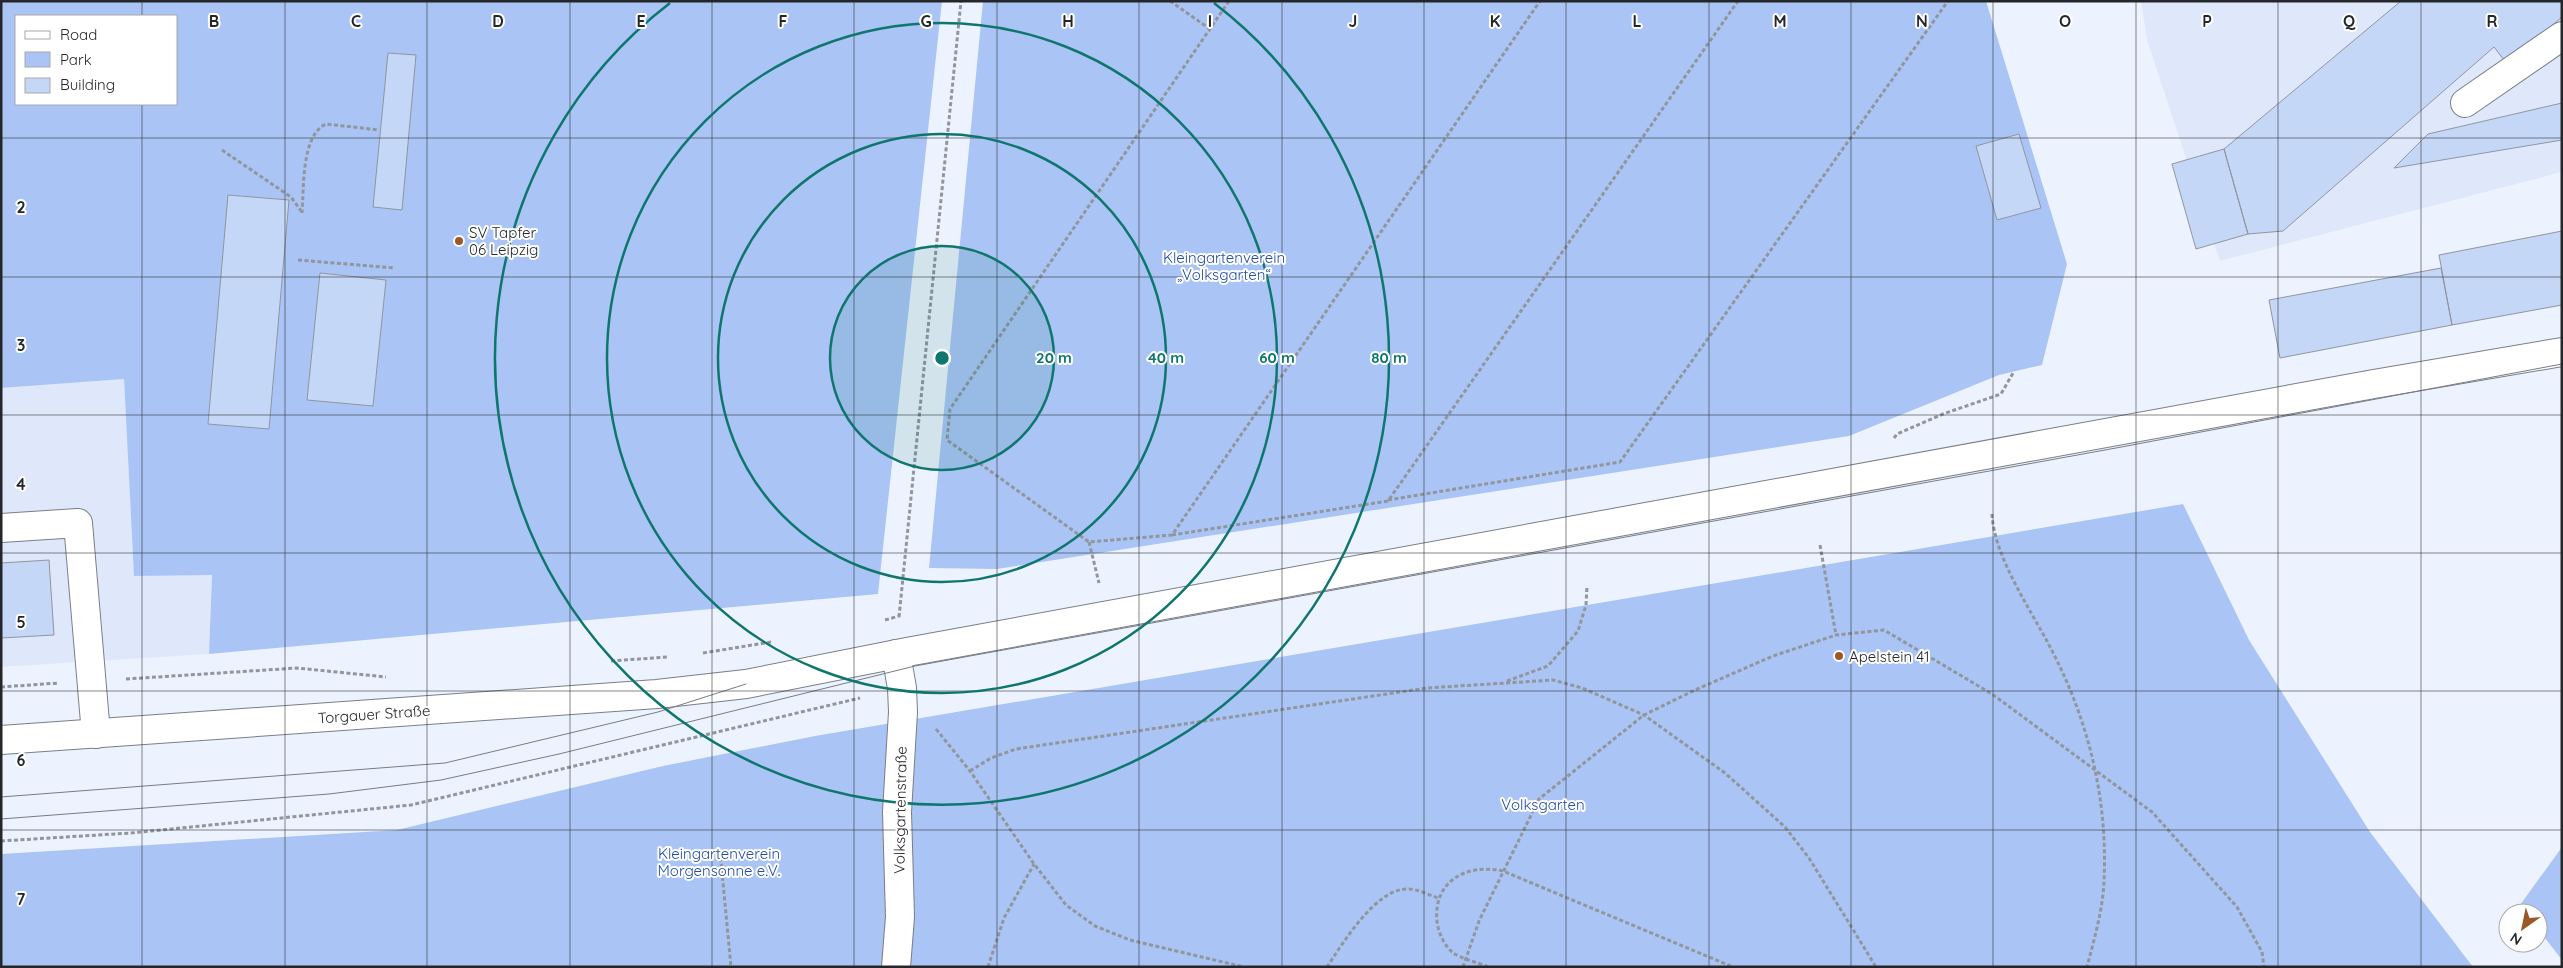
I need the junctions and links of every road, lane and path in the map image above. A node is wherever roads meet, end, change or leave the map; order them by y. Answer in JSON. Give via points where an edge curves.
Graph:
{"nodes":[{"id":1,"x":961,"y":1,"type":"edge"},
{"id":2,"x":1170,"y":1,"type":"edge"},
{"id":3,"x":1229,"y":1,"type":"edge"},
{"id":4,"x":1540,"y":1,"type":"edge"},
{"id":5,"x":1738,"y":1,"type":"edge"},
{"id":6,"x":1948,"y":1,"type":"edge"},
{"id":7,"x":1210,"y":29,"type":"junction"},
{"id":8,"x":2562,"y":36,"type":"edge"},
{"id":9,"x":2465,"y":103,"type":"dead end"},
{"id":10,"x":379,"y":130,"type":"dead end"},
{"id":11,"x":222,"y":150,"type":"dead end"},
{"id":12,"x":298,"y":260,"type":"dead end"},
{"id":13,"x":395,"y":268,"type":"dead end"},
{"id":14,"x":2562,"y":352,"type":"edge"},
{"id":15,"x":2013,"y":373,"type":"dead end"},
{"id":16,"x":1893,"y":441,"type":"dead end"},
{"id":17,"x":1388,"y":501,"type":"junction"},
{"id":18,"x":1992,"y":514,"type":"dead end"},
{"id":19,"x":1,"y":528,"type":"edge"},
{"id":20,"x":1172,"y":535,"type":"junction"},
{"id":21,"x":1089,"y":542,"type":"junction"},
{"id":22,"x":1820,"y":545,"type":"dead end"},
{"id":23,"x":1099,"y":583,"type":"dead end"},
{"id":24,"x":1587,"y":586,"type":"dead end"},
{"id":25,"x":899,"y":616,"type":"junction"},
{"id":26,"x":880,"y":622,"type":"dead end"},
{"id":27,"x":1836,"y":635,"type":"junction"},
{"id":28,"x":774,"y":642,"type":"dead end"},
{"id":29,"x":697,"y":654,"type":"dead end"},
{"id":30,"x":896,"y":654,"type":"junction"},
{"id":31,"x":668,"y":656,"type":"dead end"},
{"id":32,"x":609,"y":661,"type":"dead end"},
{"id":33,"x":393,"y":678,"type":"dead end"},
{"id":34,"x":92,"y":681,"type":"junction"},
{"id":35,"x":1504,"y":682,"type":"junction"},
{"id":36,"x":1,"y":687,"type":"edge"},
{"id":37,"x":902,"y":688,"type":"junction"},
{"id":38,"x":845,"y":702,"type":"dead end"},
{"id":39,"x":1644,"y":715,"type":"junction"},
{"id":40,"x":96,"y":734,"type":"junction"},
{"id":41,"x":1,"y":740,"type":"edge"},
{"id":42,"x":970,"y":771,"type":"junction"},
{"id":43,"x":2097,"y":771,"type":"junction"},
{"id":44,"x":1,"y":841,"type":"edge"},
{"id":45,"x":720,"y":851,"type":"dead end"},
{"id":46,"x":1034,"y":864,"type":"junction"},
{"id":47,"x":1503,"y":871,"type":"junction"},
{"id":48,"x":1438,"y":898,"type":"junction"},
{"id":49,"x":1466,"y":958,"type":"junction"},
{"id":50,"x":731,"y":967,"type":"edge"},
{"id":51,"x":896,"y":967,"type":"edge"},
{"id":52,"x":988,"y":967,"type":"edge"},
{"id":53,"x":1244,"y":967,"type":"edge"},
{"id":54,"x":1326,"y":967,"type":"edge"},
{"id":55,"x":1463,"y":967,"type":"edge"},
{"id":56,"x":1488,"y":967,"type":"edge"},
{"id":57,"x":1733,"y":967,"type":"edge"},
{"id":58,"x":1876,"y":967,"type":"edge"},
{"id":59,"x":2088,"y":967,"type":"edge"},
{"id":60,"x":2264,"y":967,"type":"edge"}],
"edges":[{"from":1,"to":25,"type":"path"},
{"from":2,"to":7,"type":"path"},
{"from":3,"to":7,"type":"path"},
{"from":4,"to":20,"type":"path"},
{"from":5,"to":17,"type":"path"},
{"from":6,"to":17,"type":"path","via":[[1620,462]]},
{"from":7,"to":21,"type":"path","via":[[950,409],[947,440]]},
{"from":8,"to":9,"type":"main road"},
{"from":10,"to":11,"type":"path","via":[[326,124],[320,127],[308,143],[302,213],[291,197]]},
{"from":12,"to":13,"type":"path"},
{"from":14,"to":30,"type":"main road","name":"Torgauer Straße"},
{"from":15,"to":16,"type":"path","via":[[2001,394],[1896,434]]},
{"from":17,"to":20,"type":"path"},
{"from":18,"to":43,"type":"path","via":[[1992,530],[2010,571],[2067,678]]},
{"from":19,"to":34,"type":"main road","via":[[78,523]]},
{"from":20,"to":21,"type":"path"},
{"from":21,"to":23,"type":"path"},
{"from":22,"to":27,"type":"path"},
{"from":24,"to":35,"type":"path","via":[[1586,605],[1578,631],[1548,666]]},
{"from":25,"to":26,"type":"path"},
{"from":25,"to":30,"type":"path"},
{"from":27,"to":39,"type":"path","via":[[1773,656]]},
{"from":27,"to":43,"type":"path","via":[[1884,630],[1992,694]]},
{"from":28,"to":29,"type":"path"},
{"from":30,"to":37,"type":"main road","name":"Volksgartenstraße"},
{"from":30,"to":40,"type":"main road","name":"Torgauer Straße","via":[[746,684],[657,694]]},
{"from":31,"to":32,"type":"path"},
{"from":33,"to":34,"type":"path","via":[[297,668]]},
{"from":34,"to":36,"type":"path"},
{"from":34,"to":40,"type":"main road"},
{"from":35,"to":39,"type":"path","via":[[1553,680],[1582,688]]},
{"from":35,"to":42,"type":"path","via":[[1427,688],[1016,749],[991,758]]},
{"from":37,"to":42,"type":"path"},
{"from":37,"to":51,"type":"main road","name":"Volksgartenstraße","via":[[897,812],[900,916]]},
{"from":38,"to":44,"type":"path","via":[[412,805],[131,833]]},
{"from":39,"to":47,"type":"path","via":[[1539,799]]},
{"from":39,"to":58,"type":"path","via":[[1710,761],[1785,827],[1820,875]]},
{"from":40,"to":41,"type":"main road","name":"Torgauer Straße"},
{"from":42,"to":46,"type":"path"},
{"from":43,"to":59,"type":"path","via":[[2104,883]]},
{"from":43,"to":60,"type":"path","via":[[2152,812],[2237,907],[2262,952]]},
{"from":45,"to":50,"type":"path"},
{"from":46,"to":52,"type":"path","via":[[1004,918]]},
{"from":46,"to":53,"type":"path","via":[[1066,904],[1095,926],[1130,940]]},
{"from":47,"to":48,"type":"path","via":[[1473,869],[1448,884]]},
{"from":47,"to":49,"type":"path","via":[[1479,921]]},
{"from":47,"to":57,"type":"path"},
{"from":48,"to":49,"type":"path","via":[[1437,927],[1443,941],[1453,952]]},
{"from":48,"to":54,"type":"path","via":[[1408,889],[1383,897],[1350,932]]},
{"from":49,"to":55,"type":"path"},
{"from":49,"to":56,"type":"path"}]}
